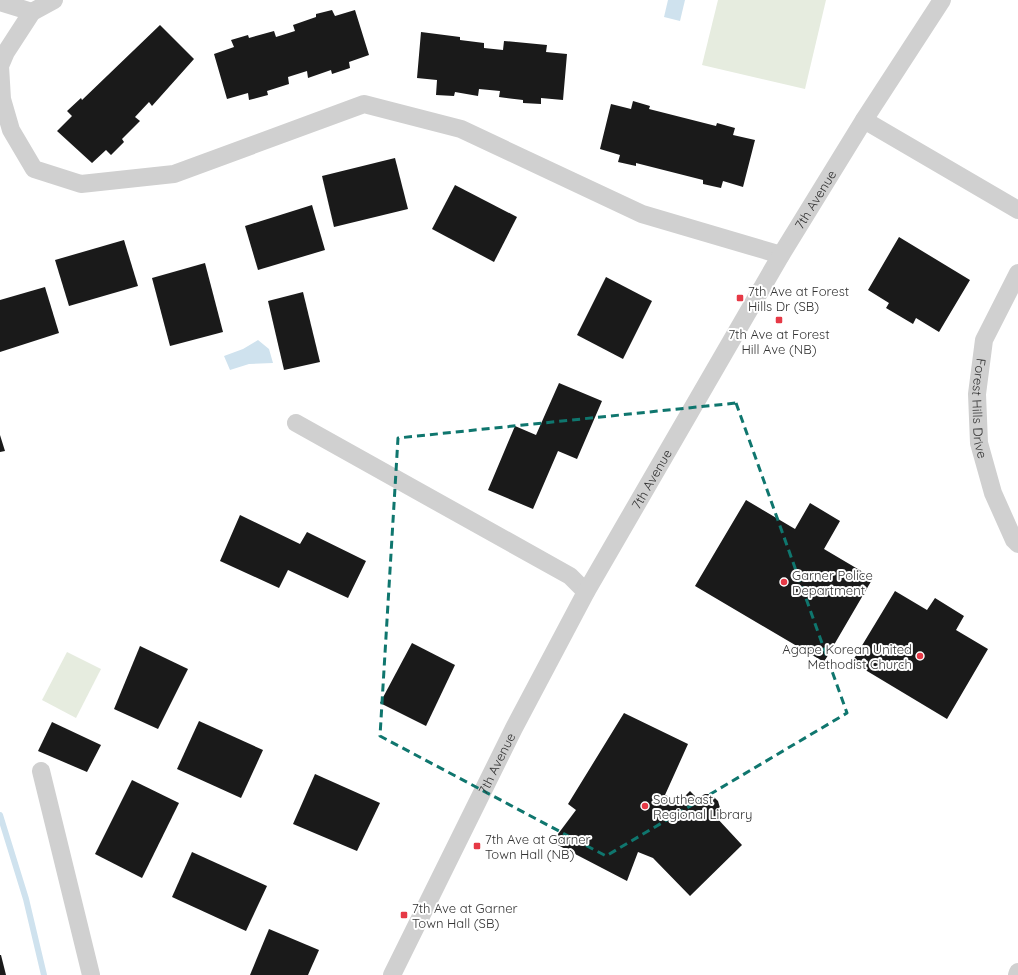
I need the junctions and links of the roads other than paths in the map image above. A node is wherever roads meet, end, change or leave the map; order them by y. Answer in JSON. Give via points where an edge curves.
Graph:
{"nodes":[{"id":1,"x":54,"y":0,"type":"edge"},
{"id":2,"x":942,"y":0,"type":"edge"},
{"id":3,"x":0,"y":2,"type":"edge"},
{"id":4,"x":32,"y":12,"type":"junction"},
{"id":5,"x":0,"y":66,"type":"edge"},
{"id":6,"x":864,"y":120,"type":"junction"},
{"id":7,"x":1018,"y":210,"type":"edge"},
{"id":8,"x":780,"y":255,"type":"junction"},
{"id":9,"x":1018,"y":272,"type":"edge"},
{"id":10,"x":296,"y":423,"type":"dead end"},
{"id":11,"x":1018,"y":544,"type":"edge"},
{"id":12,"x":586,"y":592,"type":"junction"},
{"id":13,"x":41,"y":771,"type":"dead end"},
{"id":14,"x":1018,"y":972,"type":"edge"},
{"id":15,"x":91,"y":975,"type":"edge"},
{"id":16,"x":392,"y":975,"type":"edge"},
{"id":17,"x":1016,"y":975,"type":"edge"}],
"edges":[{"from":1,"to":4,"type":"street"},
{"from":2,"to":6,"type":"street","name":"7th Avenue"},
{"from":3,"to":4,"type":"street"},
{"from":4,"to":5,"type":"street"},
{"from":5,"to":8,"type":"street","via":[[2,99],[11,130],[34,169],[81,184],[174,174],[364,104],[461,128],[642,214]]},
{"from":6,"to":7,"type":"street"},
{"from":6,"to":8,"type":"street","name":"7th Avenue"},
{"from":8,"to":12,"type":"street","name":"7th Avenue"},
{"from":9,"to":11,"type":"street","name":"Forest Hills Drive","via":[[984,340],[977,394],[979,443],[993,493]]},
{"from":10,"to":12,"type":"street","via":[[570,576]]},
{"from":12,"to":16,"type":"street","name":"7th Avenue","via":[[521,715]]},
{"from":13,"to":15,"type":"street"},
{"from":14,"to":17,"type":"street"}]}
